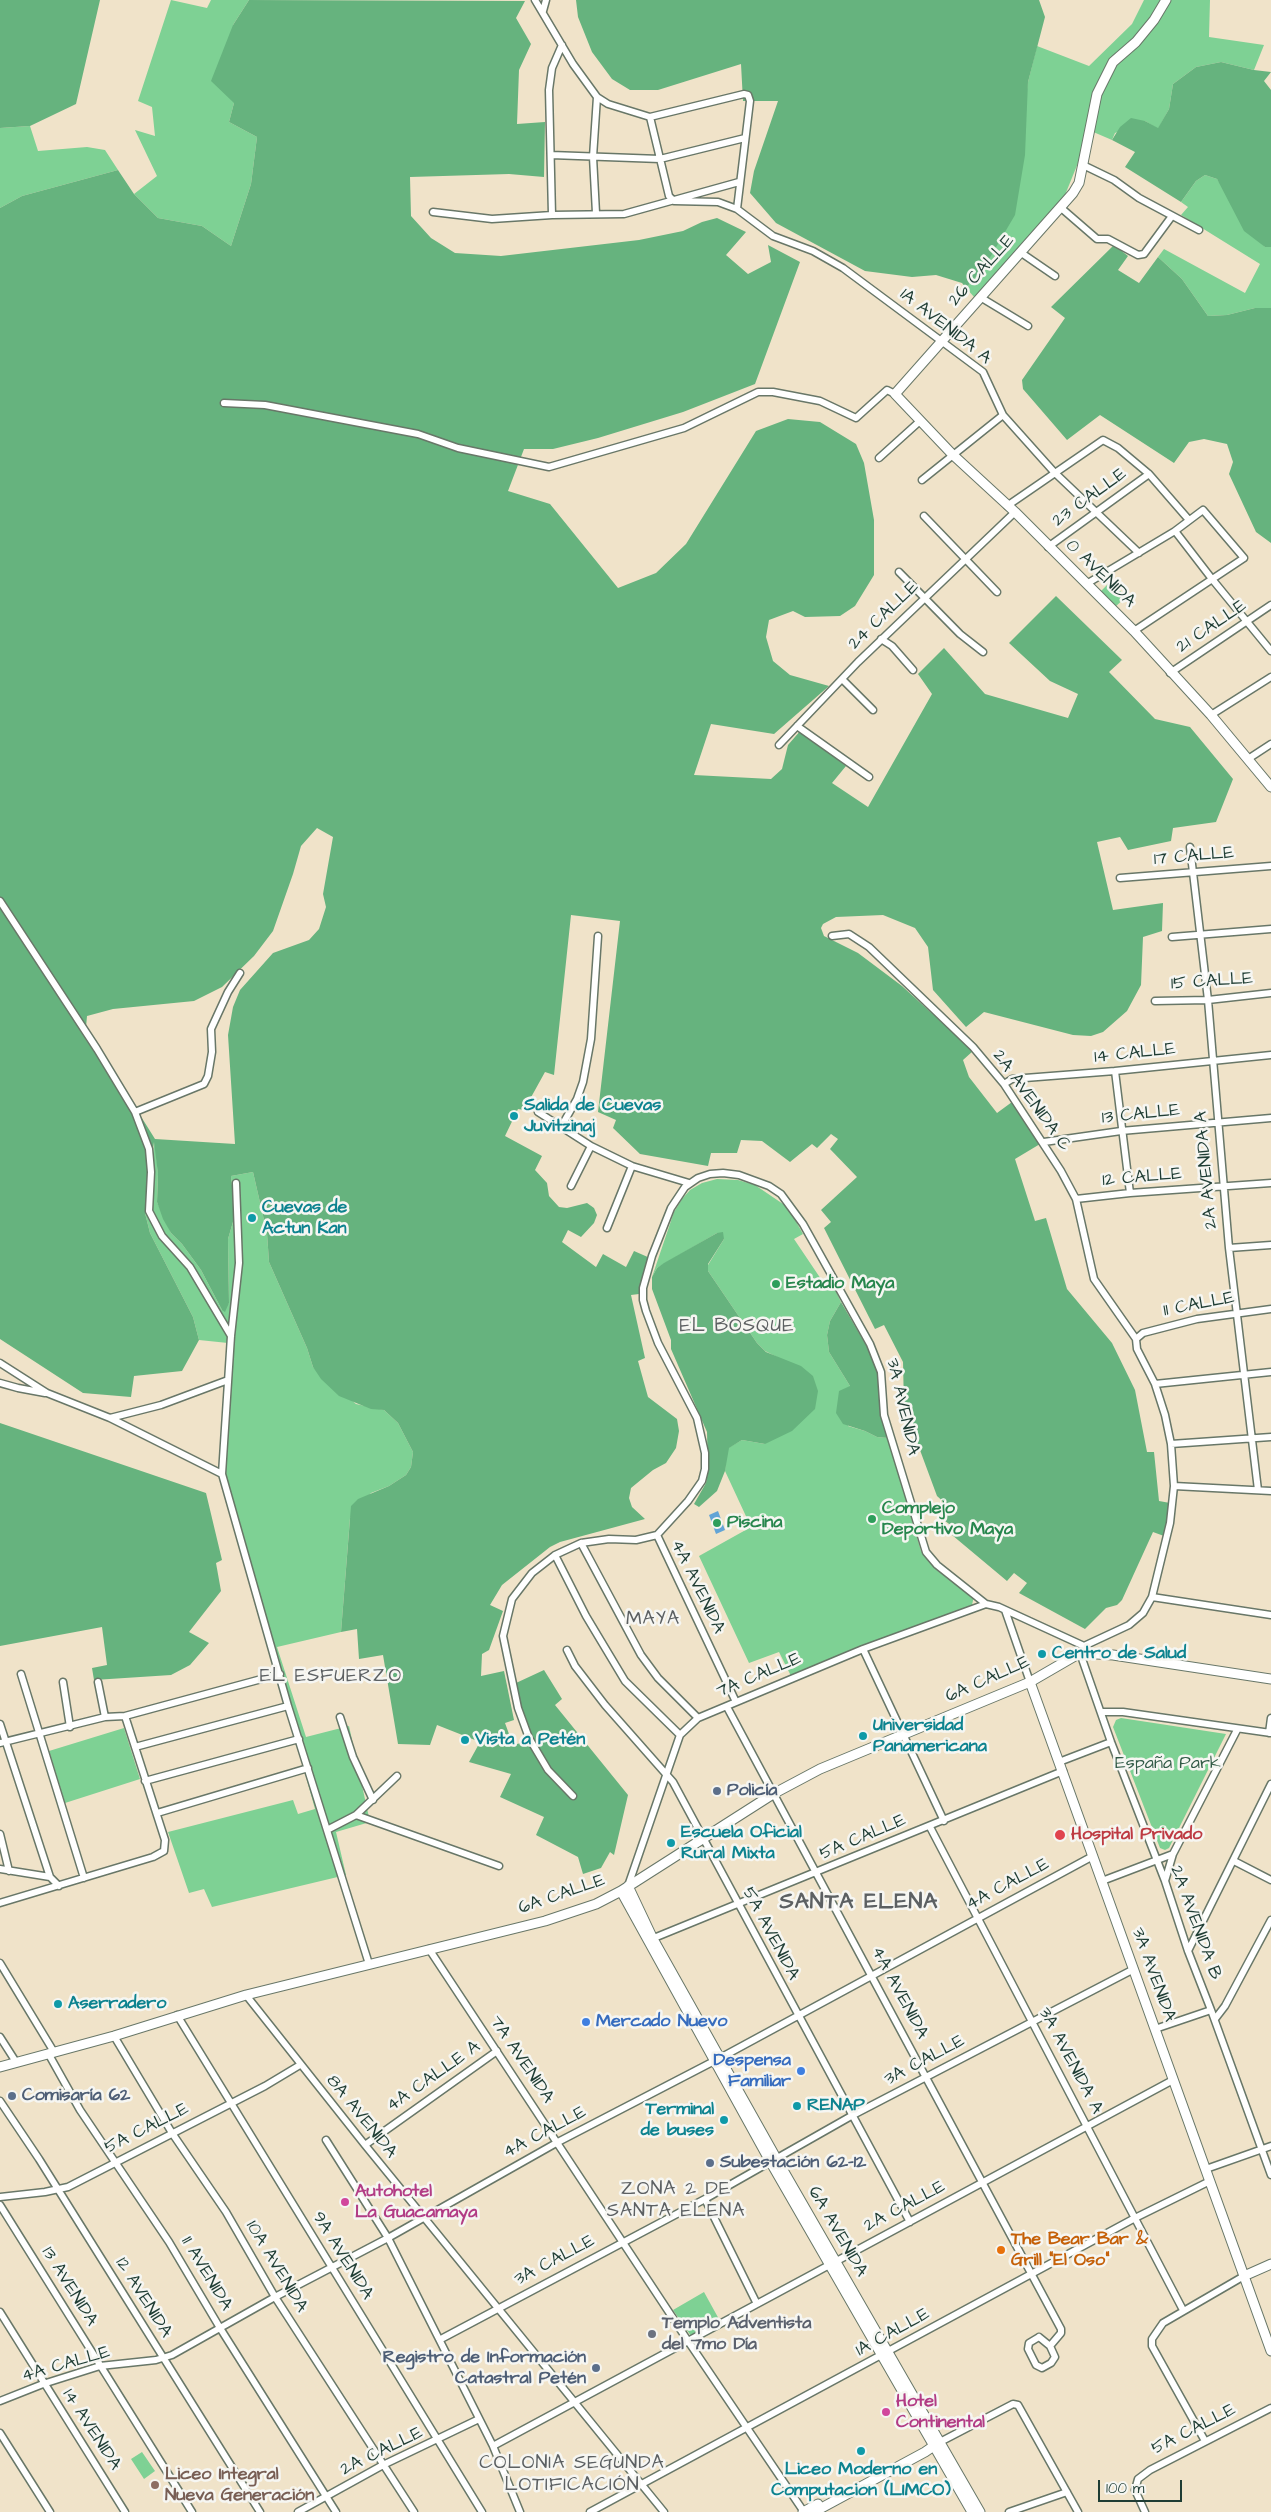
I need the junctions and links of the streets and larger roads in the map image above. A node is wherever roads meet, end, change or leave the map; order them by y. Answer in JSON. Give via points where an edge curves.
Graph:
{"nodes":[{"id":1,"x":535,"y":0,"type":"edge"},
{"id":2,"x":546,"y":0,"type":"edge"},
{"id":3,"x":1166,"y":0,"type":"edge"},
{"id":4,"x":543,"y":12,"type":"junction"},
{"id":5,"x":562,"y":45,"type":"junction"},
{"id":6,"x":597,"y":97,"type":"junction"},
{"id":7,"x":650,"y":117,"type":"junction"},
{"id":8,"x":745,"y":138,"type":"junction"},
{"id":9,"x":551,"y":155,"type":"junction"},
{"id":10,"x":593,"y":157,"type":"junction"},
{"id":11,"x":660,"y":159,"type":"junction"},
{"id":12,"x":1083,"y":165,"type":"junction"},
{"id":13,"x":739,"y":182,"type":"junction"},
{"id":14,"x":674,"y":201,"type":"junction"},
{"id":15,"x":1060,"y":208,"type":"junction"},
{"id":16,"x":737,"y":209,"type":"junction"},
{"id":17,"x":433,"y":212,"type":"dead end"},
{"id":18,"x":596,"y":213,"type":"junction"},
{"id":19,"x":552,"y":215,"type":"junction"},
{"id":20,"x":1172,"y":216,"type":"junction"},
{"id":21,"x":1199,"y":230,"type":"dead end"},
{"id":22,"x":1020,"y":252,"type":"junction"},
{"id":23,"x":1055,"y":276,"type":"dead end"},
{"id":24,"x":980,"y":297,"type":"junction"},
{"id":25,"x":1028,"y":326,"type":"dead end"},
{"id":26,"x":941,"y":342,"type":"junction"},
{"id":27,"x":895,"y":394,"type":"junction"},
{"id":28,"x":224,"y":403,"type":"dead end"},
{"id":29,"x":1003,"y":415,"type":"junction"},
{"id":30,"x":920,"y":420,"type":"junction"},
{"id":31,"x":952,"y":454,"type":"junction"},
{"id":32,"x":879,"y":458,"type":"dead end"},
{"id":33,"x":1054,"y":472,"type":"junction"},
{"id":34,"x":1149,"y":474,"type":"junction"},
{"id":35,"x":922,"y":480,"type":"dead end"},
{"id":36,"x":1011,"y":509,"type":"junction"},
{"id":37,"x":1097,"y":511,"type":"junction"},
{"id":38,"x":924,"y":516,"type":"dead end"},
{"id":39,"x":1189,"y":520,"type":"junction"},
{"id":40,"x":1175,"y":531,"type":"junction"},
{"id":41,"x":1048,"y":547,"type":"junction"},
{"id":42,"x":1139,"y":553,"type":"junction"},
{"id":43,"x":966,"y":558,"type":"junction"},
{"id":44,"x":899,"y":572,"type":"dead end"},
{"id":45,"x":1212,"y":579,"type":"junction"},
{"id":46,"x":1088,"y":583,"type":"junction"},
{"id":47,"x":997,"y":592,"type":"dead end"},
{"id":48,"x":924,"y":599,"type":"junction"},
{"id":49,"x":1271,"y":605,"type":"edge"},
{"id":50,"x":1247,"y":622,"type":"junction"},
{"id":51,"x":1134,"y":630,"type":"junction"},
{"id":52,"x":881,"y":639,"type":"junction"},
{"id":53,"x":1271,"y":651,"type":"edge"},
{"id":54,"x":983,"y":652,"type":"dead end"},
{"id":55,"x":913,"y":670,"type":"dead end"},
{"id":56,"x":1170,"y":673,"type":"junction"},
{"id":57,"x":1271,"y":677,"type":"edge"},
{"id":58,"x":842,"y":679,"type":"junction"},
{"id":59,"x":872,"y":710,"type":"dead end"},
{"id":60,"x":1211,"y":715,"type":"junction"},
{"id":61,"x":797,"y":726,"type":"junction"},
{"id":62,"x":1271,"y":744,"type":"edge"},
{"id":63,"x":778,"y":745,"type":"dead end"},
{"id":64,"x":1248,"y":759,"type":"junction"},
{"id":65,"x":869,"y":777,"type":"dead end"},
{"id":66,"x":1271,"y":787,"type":"edge"},
{"id":67,"x":1190,"y":847,"type":"dead end"},
{"id":68,"x":1271,"y":866,"type":"edge"},
{"id":69,"x":1192,"y":871,"type":"junction"},
{"id":70,"x":1120,"y":878,"type":"dead end"},
{"id":71,"x":0,"y":901,"type":"edge"},
{"id":72,"x":1271,"y":929,"type":"edge"},
{"id":73,"x":1200,"y":934,"type":"junction"},
{"id":74,"x":598,"y":936,"type":"dead end"},
{"id":75,"x":832,"y":936,"type":"dead end"},
{"id":76,"x":1172,"y":937,"type":"dead end"},
{"id":77,"x":240,"y":973,"type":"dead end"},
{"id":78,"x":1271,"y":993,"type":"edge"},
{"id":79,"x":1208,"y":1000,"type":"junction"},
{"id":80,"x":1155,"y":1001,"type":"dead end"},
{"id":81,"x":1271,"y":1055,"type":"edge"},
{"id":82,"x":1213,"y":1061,"type":"junction"},
{"id":83,"x":1116,"y":1071,"type":"junction"},
{"id":84,"x":1004,"y":1084,"type":"junction"},
{"id":85,"x":135,"y":1112,"type":"junction"},
{"id":86,"x":538,"y":1112,"type":"dead end"},
{"id":87,"x":1271,"y":1118,"type":"edge"},
{"id":88,"x":1217,"y":1123,"type":"junction"},
{"id":89,"x":561,"y":1127,"type":"junction"},
{"id":90,"x":1121,"y":1132,"type":"junction"},
{"id":91,"x":1044,"y":1142,"type":"junction"},
{"id":92,"x":591,"y":1146,"type":"junction"},
{"id":93,"x":632,"y":1166,"type":"junction"},
{"id":94,"x":236,"y":1183,"type":"dead end"},
{"id":95,"x":1271,"y":1183,"type":"edge"},
{"id":96,"x":687,"y":1185,"type":"junction"},
{"id":97,"x":571,"y":1186,"type":"dead end"},
{"id":98,"x":1223,"y":1187,"type":"junction"},
{"id":99,"x":1130,"y":1193,"type":"junction"},
{"id":100,"x":1076,"y":1199,"type":"junction"},
{"id":101,"x":607,"y":1228,"type":"dead end"},
{"id":102,"x":1271,"y":1245,"type":"edge"},
{"id":103,"x":1229,"y":1248,"type":"junction"},
{"id":104,"x":1271,"y":1309,"type":"edge"},
{"id":105,"x":1236,"y":1312,"type":"junction"},
{"id":106,"x":230,"y":1336,"type":"junction"},
{"id":107,"x":1136,"y":1339,"type":"junction"},
{"id":108,"x":0,"y":1362,"type":"edge"},
{"id":109,"x":1271,"y":1372,"type":"edge"},
{"id":110,"x":1246,"y":1375,"type":"junction"},
{"id":111,"x":228,"y":1380,"type":"junction"},
{"id":112,"x":0,"y":1383,"type":"edge"},
{"id":113,"x":1155,"y":1384,"type":"junction"},
{"id":114,"x":46,"y":1393,"type":"junction"},
{"id":115,"x":110,"y":1418,"type":"junction"},
{"id":116,"x":1271,"y":1437,"type":"edge"},
{"id":117,"x":1251,"y":1438,"type":"junction"},
{"id":118,"x":1171,"y":1444,"type":"junction"},
{"id":119,"x":222,"y":1474,"type":"junction"},
{"id":120,"x":1174,"y":1486,"type":"junction"},
{"id":121,"x":1258,"y":1490,"type":"junction"},
{"id":122,"x":1271,"y":1491,"type":"edge"},
{"id":123,"x":657,"y":1535,"type":"junction"},
{"id":124,"x":581,"y":1543,"type":"junction"},
{"id":125,"x":555,"y":1555,"type":"junction"},
{"id":126,"x":1152,"y":1597,"type":"junction"},
{"id":127,"x":986,"y":1604,"type":"junction"},
{"id":128,"x":1005,"y":1610,"type":"junction"},
{"id":129,"x":1271,"y":1615,"type":"edge"},
{"id":130,"x":863,"y":1649,"type":"junction"},
{"id":131,"x":567,"y":1650,"type":"dead end"},
{"id":132,"x":1080,"y":1653,"type":"junction"},
{"id":133,"x":21,"y":1674,"type":"dead end"},
{"id":134,"x":280,"y":1674,"type":"junction"},
{"id":135,"x":1271,"y":1679,"type":"edge"},
{"id":136,"x":63,"y":1682,"type":"dead end"},
{"id":137,"x":98,"y":1682,"type":"dead end"},
{"id":138,"x":1030,"y":1682,"type":"junction"},
{"id":139,"x":736,"y":1702,"type":"junction"},
{"id":140,"x":288,"y":1706,"type":"junction"},
{"id":141,"x":728,"y":1707,"type":"junction"},
{"id":142,"x":1101,"y":1712,"type":"junction"},
{"id":143,"x":124,"y":1716,"type":"junction"},
{"id":144,"x":105,"y":1717,"type":"junction"},
{"id":145,"x":340,"y":1717,"type":"dead end"},
{"id":146,"x":698,"y":1718,"type":"junction"},
{"id":147,"x":1271,"y":1718,"type":"edge"},
{"id":148,"x":0,"y":1724,"type":"edge"},
{"id":149,"x":70,"y":1727,"type":"junction"},
{"id":150,"x":1237,"y":1730,"type":"junction"},
{"id":151,"x":1270,"y":1733,"type":"edge"},
{"id":152,"x":41,"y":1734,"type":"junction"},
{"id":153,"x":903,"y":1734,"type":"junction"},
{"id":154,"x":680,"y":1735,"type":"junction"},
{"id":155,"x":299,"y":1739,"type":"junction"},
{"id":156,"x":3,"y":1742,"type":"edge"},
{"id":157,"x":1111,"y":1742,"type":"junction"},
{"id":158,"x":135,"y":1747,"type":"junction"},
{"id":159,"x":1061,"y":1767,"type":"junction"},
{"id":160,"x":308,"y":1768,"type":"junction"},
{"id":161,"x":667,"y":1773,"type":"junction"},
{"id":162,"x":397,"y":1776,"type":"dead end"},
{"id":163,"x":145,"y":1780,"type":"junction"},
{"id":164,"x":1271,"y":1784,"type":"edge"},
{"id":165,"x":773,"y":1794,"type":"junction"},
{"id":166,"x":573,"y":1796,"type":"dead end"},
{"id":167,"x":373,"y":1800,"type":"junction"},
{"id":168,"x":156,"y":1813,"type":"junction"},
{"id":169,"x":356,"y":1815,"type":"junction"},
{"id":170,"x":944,"y":1821,"type":"junction"},
{"id":171,"x":930,"y":1827,"type":"junction"},
{"id":172,"x":327,"y":1830,"type":"junction"},
{"id":173,"x":0,"y":1834,"type":"edge"},
{"id":174,"x":702,"y":1839,"type":"junction"},
{"id":175,"x":1173,"y":1854,"type":"junction"},
{"id":176,"x":1093,"y":1856,"type":"junction"},
{"id":177,"x":1156,"y":1860,"type":"junction"},
{"id":178,"x":1234,"y":1861,"type":"junction"},
{"id":179,"x":499,"y":1866,"type":"dead end"},
{"id":180,"x":0,"y":1869,"type":"edge"},
{"id":181,"x":9,"y":1871,"type":"junction"},
{"id":182,"x":818,"y":1874,"type":"junction"},
{"id":183,"x":50,"y":1877,"type":"junction"},
{"id":184,"x":84,"y":1878,"type":"junction"},
{"id":185,"x":1271,"y":1880,"type":"edge"},
{"id":186,"x":1102,"y":1881,"type":"junction"},
{"id":187,"x":1165,"y":1881,"type":"junction"},
{"id":188,"x":59,"y":1886,"type":"junction"},
{"id":189,"x":624,"y":1888,"type":"junction"},
{"id":190,"x":0,"y":1903,"type":"edge"},
{"id":191,"x":738,"y":1905,"type":"junction"},
{"id":192,"x":977,"y":1919,"type":"junction"},
{"id":193,"x":1271,"y":1920,"type":"edge"},
{"id":194,"x":650,"y":1940,"type":"junction"},
{"id":195,"x":429,"y":1949,"type":"junction"},
{"id":196,"x":1188,"y":1951,"type":"junction"},
{"id":197,"x":0,"y":1963,"type":"edge"},
{"id":198,"x":369,"y":1964,"type":"junction"},
{"id":199,"x":1134,"y":1969,"type":"junction"},
{"id":200,"x":872,"y":1975,"type":"junction"},
{"id":201,"x":246,"y":1995,"type":"junction"},
{"id":202,"x":1211,"y":2010,"type":"junction"},
{"id":203,"x":177,"y":2015,"type":"junction"},
{"id":204,"x":797,"y":2015,"type":"junction"},
{"id":205,"x":1215,"y":2018,"type":"junction"},
{"id":206,"x":1032,"y":2022,"type":"junction"},
{"id":207,"x":1155,"y":2029,"type":"junction"},
{"id":208,"x":114,"y":2036,"type":"junction"},
{"id":209,"x":0,"y":2038,"type":"edge"},
{"id":210,"x":51,"y":2052,"type":"junction"},
{"id":211,"x":497,"y":2052,"type":"junction"},
{"id":212,"x":717,"y":2059,"type":"junction"},
{"id":213,"x":16,"y":2062,"type":"junction"},
{"id":214,"x":300,"y":2065,"type":"junction"},
{"id":215,"x":0,"y":2067,"type":"edge"},
{"id":216,"x":927,"y":2077,"type":"junction"},
{"id":217,"x":1174,"y":2080,"type":"junction"},
{"id":218,"x":0,"y":2102,"type":"edge"},
{"id":219,"x":230,"y":2102,"type":"junction"},
{"id":220,"x":853,"y":2115,"type":"junction"},
{"id":221,"x":1087,"y":2126,"type":"junction"},
{"id":222,"x":172,"y":2133,"type":"junction"},
{"id":223,"x":326,"y":2140,"type":"dead end"},
{"id":224,"x":558,"y":2142,"type":"junction"},
{"id":225,"x":365,"y":2145,"type":"junction"},
{"id":226,"x":1271,"y":2146,"type":"edge"},
{"id":227,"x":1261,"y":2149,"type":"junction"},
{"id":228,"x":773,"y":2160,"type":"junction"},
{"id":229,"x":114,"y":2162,"type":"junction"},
{"id":230,"x":1206,"y":2169,"type":"junction"},
{"id":231,"x":1271,"y":2175,"type":"edge"},
{"id":232,"x":1210,"y":2181,"type":"junction"},
{"id":233,"x":983,"y":2182,"type":"junction"},
{"id":234,"x":58,"y":2189,"type":"junction"},
{"id":235,"x":0,"y":2197,"type":"edge"},
{"id":236,"x":705,"y":2199,"type":"junction"},
{"id":237,"x":0,"y":2206,"type":"edge"},
{"id":238,"x":423,"y":2217,"type":"junction"},
{"id":239,"x":1136,"y":2218,"type":"junction"},
{"id":240,"x":910,"y":2222,"type":"junction"},
{"id":241,"x":388,"y":2238,"type":"junction"},
{"id":242,"x":624,"y":2242,"type":"junction"},
{"id":243,"x":1271,"y":2257,"type":"edge"},
{"id":244,"x":832,"y":2264,"type":"junction"},
{"id":245,"x":1271,"y":2264,"type":"edge"},
{"id":246,"x":332,"y":2268,"type":"junction"},
{"id":247,"x":1259,"y":2269,"type":"junction"},
{"id":248,"x":1030,"y":2275,"type":"junction"},
{"id":249,"x":1244,"y":2276,"type":"junction"},
{"id":250,"x":275,"y":2297,"type":"junction"},
{"id":251,"x":757,"y":2304,"type":"junction"},
{"id":252,"x":498,"y":2309,"type":"junction"},
{"id":253,"x":1183,"y":2310,"type":"junction"},
{"id":254,"x":0,"y":2312,"type":"edge"},
{"id":255,"x":220,"y":2328,"type":"junction"},
{"id":256,"x":441,"y":2340,"type":"junction"},
{"id":257,"x":688,"y":2341,"type":"junction"},
{"id":258,"x":1050,"y":2346,"type":"junction"},
{"id":259,"x":1271,"y":2351,"type":"edge"},
{"id":260,"x":886,"y":2354,"type":"junction"},
{"id":261,"x":164,"y":2359,"type":"junction"},
{"id":262,"x":100,"y":2366,"type":"junction"},
{"id":263,"x":43,"y":2384,"type":"junction"},
{"id":264,"x":0,"y":2401,"type":"edge"},
{"id":265,"x":575,"y":2402,"type":"junction"},
{"id":266,"x":1271,"y":2408,"type":"edge"},
{"id":267,"x":479,"y":2420,"type":"junction"},
{"id":268,"x":748,"y":2428,"type":"junction"},
{"id":269,"x":0,"y":2433,"type":"edge"},
{"id":270,"x":438,"y":2440,"type":"junction"},
{"id":271,"x":1205,"y":2441,"type":"junction"},
{"id":272,"x":934,"y":2445,"type":"junction"},
{"id":273,"x":493,"y":2446,"type":"junction"},
{"id":274,"x":383,"y":2465,"type":"junction"},
{"id":275,"x":642,"y":2484,"type":"junction"},
{"id":276,"x":1067,"y":2492,"type":"junction"},
{"id":277,"x":326,"y":2497,"type":"junction"},
{"id":278,"x":50,"y":2512,"type":"edge"},
{"id":279,"x":125,"y":2512,"type":"edge"},
{"id":280,"x":192,"y":2512,"type":"edge"},
{"id":281,"x":260,"y":2512,"type":"edge"},
{"id":282,"x":298,"y":2512,"type":"edge"},
{"id":283,"x":336,"y":2512,"type":"edge"},
{"id":284,"x":414,"y":2512,"type":"edge"},
{"id":285,"x":482,"y":2512,"type":"edge"},
{"id":286,"x":520,"y":2512,"type":"edge"},
{"id":287,"x":590,"y":2512,"type":"edge"},
{"id":288,"x":664,"y":2512,"type":"edge"},
{"id":289,"x":804,"y":2512,"type":"edge"},
{"id":290,"x":814,"y":2512,"type":"edge"},
{"id":291,"x":972,"y":2512,"type":"edge"},
{"id":292,"x":980,"y":2512,"type":"edge"},
{"id":293,"x":1009,"y":2512,"type":"edge"},
{"id":294,"x":1078,"y":2512,"type":"edge"},
{"id":295,"x":1145,"y":2512,"type":"edge"}],
"edges":[{"from":1,"to":4,"type":"street"},
{"from":2,"to":4,"type":"street"},
{"from":3,"to":12,"type":"street","name":"26 CALLE","via":[[1136,42],[1113,62],[1097,94]]},
{"from":4,"to":5,"type":"street"},
{"from":5,"to":6,"type":"street"},
{"from":5,"to":9,"type":"street","via":[[552,68],[549,90]]},
{"from":6,"to":7,"type":"street","via":[[608,104]]},
{"from":6,"to":10,"type":"street"},
{"from":7,"to":8,"type":"street","via":[[744,94],[750,101]]},
{"from":7,"to":11,"type":"street"},
{"from":8,"to":11,"type":"street"},
{"from":8,"to":13,"type":"street"},
{"from":9,"to":10,"type":"street"},
{"from":9,"to":19,"type":"street"},
{"from":10,"to":11,"type":"street"},
{"from":10,"to":18,"type":"street"},
{"from":11,"to":14,"type":"street","via":[[669,196]]},
{"from":12,"to":15,"type":"street","name":"26 CALLE","via":[[1079,183]]},
{"from":12,"to":20,"type":"street"},
{"from":13,"to":14,"type":"street"},
{"from":13,"to":16,"type":"street"},
{"from":14,"to":16,"type":"street","via":[[718,202]]},
{"from":14,"to":18,"type":"street","via":[[624,214]]},
{"from":15,"to":20,"type":"street","via":[[1097,239],[1108,239],[1138,255],[1144,254]]},
{"from":15,"to":22,"type":"street","name":"26 CALLE"},
{"from":16,"to":26,"type":"street","name":"1A AVENIDA A","via":[[773,236],[843,268]]},
{"from":17,"to":19,"type":"street","via":[[492,219]]},
{"from":18,"to":19,"type":"street"},
{"from":20,"to":21,"type":"street"},
{"from":22,"to":23,"type":"street"},
{"from":22,"to":24,"type":"street","name":"26 CALLE"},
{"from":24,"to":25,"type":"street"},
{"from":24,"to":26,"type":"street","name":"26 CALLE"},
{"from":26,"to":27,"type":"street","name":"26 CALLE"},
{"from":26,"to":29,"type":"street","name":"1A AVENIDA A","via":[[983,372]]},
{"from":27,"to":28,"type":"street","via":[[887,390],[856,418],[820,401],[758,392],[684,428],[548,467],[458,448],[418,434],[265,405]]},
{"from":27,"to":30,"type":"street","name":"0 AVENIDA"},
{"from":29,"to":31,"type":"street"},
{"from":29,"to":33,"type":"street","name":"1A AVENIDA A"},
{"from":30,"to":31,"type":"street","name":"0 AVENIDA"},
{"from":30,"to":32,"type":"street"},
{"from":31,"to":35,"type":"street"},
{"from":31,"to":36,"type":"street","name":"0 AVENIDA"},
{"from":33,"to":34,"type":"street","name":"24 CALLE","via":[[1103,440]]},
{"from":33,"to":36,"type":"street","name":"24 CALLE"},
{"from":33,"to":37,"type":"street","name":"1A AVENIDA A"},
{"from":34,"to":37,"type":"street","name":"23 CALLE"},
{"from":34,"to":39,"type":"street"},
{"from":36,"to":41,"type":"street","name":"0 AVENIDA"},
{"from":36,"to":43,"type":"street","name":"24 CALLE"},
{"from":37,"to":41,"type":"street","name":"23 CALLE"},
{"from":37,"to":42,"type":"street","name":"1A AVENIDA A"},
{"from":38,"to":43,"type":"street"},
{"from":39,"to":40,"type":"street"},
{"from":39,"to":45,"type":"street","via":[[1203,510],[1244,558]]},
{"from":40,"to":42,"type":"street"},
{"from":40,"to":45,"type":"street"},
{"from":41,"to":46,"type":"street","name":"0 AVENIDA"},
{"from":42,"to":46,"type":"street"},
{"from":43,"to":47,"type":"street"},
{"from":43,"to":48,"type":"street","name":"24 CALLE"},
{"from":44,"to":48,"type":"street"},
{"from":45,"to":50,"type":"street"},
{"from":45,"to":51,"type":"street"},
{"from":46,"to":51,"type":"street","name":"0 AVENIDA"},
{"from":48,"to":52,"type":"street","name":"24 CALLE"},
{"from":48,"to":54,"type":"street"},
{"from":49,"to":50,"type":"street","name":"21 CALLE"},
{"from":50,"to":53,"type":"street"},
{"from":50,"to":56,"type":"street","name":"21 CALLE"},
{"from":51,"to":56,"type":"street","name":"0 AVENIDA"},
{"from":52,"to":55,"type":"street","via":[[892,646]]},
{"from":52,"to":58,"type":"street","name":"24 CALLE"},
{"from":56,"to":60,"type":"street","name":"0 AVENIDA"},
{"from":57,"to":60,"type":"street"},
{"from":58,"to":59,"type":"street"},
{"from":58,"to":61,"type":"street","name":"24 CALLE"},
{"from":60,"to":64,"type":"street","name":"0 AVENIDA"},
{"from":61,"to":63,"type":"street","name":"24 CALLE"},
{"from":61,"to":65,"type":"street"},
{"from":62,"to":64,"type":"street"},
{"from":64,"to":66,"type":"street","name":"0 AVENIDA"},
{"from":67,"to":69,"type":"street","name":"2A AVENIDA A"},
{"from":68,"to":69,"type":"street","name":"17 CALLE"},
{"from":69,"to":70,"type":"street","name":"17 CALLE"},
{"from":69,"to":73,"type":"street","name":"2A AVENIDA A"},
{"from":71,"to":85,"type":"street"},
{"from":72,"to":73,"type":"street"},
{"from":73,"to":76,"type":"street"},
{"from":73,"to":79,"type":"street","name":"2A AVENIDA A"},
{"from":74,"to":89,"type":"street","via":[[591,1039],[583,1082]]},
{"from":75,"to":84,"type":"street","name":"2A AVENIDA C","via":[[849,934],[871,949],[973,1047]]},
{"from":77,"to":85,"type":"street","via":[[211,1029],[212,1052],[204,1084]]},
{"from":78,"to":79,"type":"street","name":"15 CALLE"},
{"from":79,"to":80,"type":"street","name":"15 CALLE"},
{"from":79,"to":82,"type":"street","name":"2A AVENIDA A"},
{"from":81,"to":82,"type":"street","name":"14 CALLE"},
{"from":82,"to":83,"type":"street","name":"14 CALLE"},
{"from":82,"to":88,"type":"street","name":"2A AVENIDA A"},
{"from":83,"to":84,"type":"street","name":"14 CALLE","via":[[1012,1079]]},
{"from":83,"to":90,"type":"street"},
{"from":84,"to":91,"type":"street","name":"2A AVENIDA C"},
{"from":85,"to":106,"type":"street","via":[[148,1149],[151,1172],[149,1211],[162,1236],[190,1267]]},
{"from":86,"to":89,"type":"street"},
{"from":87,"to":88,"type":"street","name":"13 CALLE"},
{"from":88,"to":90,"type":"street","name":"13 CALLE"},
{"from":88,"to":98,"type":"street","name":"2A AVENIDA A"},
{"from":89,"to":92,"type":"street"},
{"from":90,"to":91,"type":"street","name":"13 CALLE"},
{"from":90,"to":99,"type":"street"},
{"from":91,"to":100,"type":"street","name":"2A AVENIDA C"},
{"from":92,"to":93,"type":"street"},
{"from":92,"to":97,"type":"street"},
{"from":93,"to":96,"type":"street"},
{"from":93,"to":101,"type":"street"},
{"from":94,"to":106,"type":"street","via":[[239,1263]]},
{"from":95,"to":98,"type":"street","name":"12 CALLE"},
{"from":96,"to":123,"type":"street","name":"4A AVENIDA","via":[[671,1208],[652,1256],[643,1300],[658,1343],[697,1418],[706,1469],[688,1501]]},
{"from":96,"to":127,"type":"street","name":"3A AVENIDA","via":[[710,1174],[739,1175],[769,1186],[790,1205],[870,1344],[881,1372],[884,1415],[926,1552],[937,1565]]},
{"from":98,"to":99,"type":"street","name":"12 CALLE"},
{"from":98,"to":103,"type":"street","name":"2A AVENIDA A"},
{"from":99,"to":100,"type":"street","name":"12 CALLE"},
{"from":100,"to":107,"type":"street","name":"2A AVENIDA C","via":[[1094,1279]]},
{"from":102,"to":103,"type":"street"},
{"from":103,"to":105,"type":"street","name":"2A AVENIDA A"},
{"from":104,"to":105,"type":"street","name":"11 CALLE"},
{"from":105,"to":107,"type":"street","name":"11 CALLE","via":[[1153,1329]]},
{"from":105,"to":110,"type":"street","name":"2A AVENIDA A"},
{"from":106,"to":111,"type":"street"},
{"from":107,"to":113,"type":"street","name":"2A AVENIDA C","via":[[1137,1349]]},
{"from":108,"to":114,"type":"street"},
{"from":109,"to":110,"type":"street"},
{"from":110,"to":113,"type":"street"},
{"from":110,"to":117,"type":"street","name":"2A AVENIDA A"},
{"from":111,"to":115,"type":"street","via":[[161,1406]]},
{"from":111,"to":119,"type":"street"},
{"from":112,"to":114,"type":"street"},
{"from":113,"to":118,"type":"street","name":"2A AVENIDA C"},
{"from":114,"to":115,"type":"street"},
{"from":115,"to":119,"type":"street"},
{"from":116,"to":117,"type":"street"},
{"from":117,"to":118,"type":"street"},
{"from":117,"to":121,"type":"street","name":"2A AVENIDA A"},
{"from":118,"to":120,"type":"street","name":"2A AVENIDA C"},
{"from":119,"to":134,"type":"street"},
{"from":120,"to":121,"type":"street"},
{"from":120,"to":126,"type":"street","name":"2A AVENIDA C","via":[[1170,1523]]},
{"from":121,"to":122,"type":"street"},
{"from":123,"to":124,"type":"street","via":[[636,1540]]},
{"from":123,"to":139,"type":"street","name":"4A AVENIDA"},
{"from":124,"to":125,"type":"street"},
{"from":124,"to":146,"type":"street","via":[[641,1656]]},
{"from":125,"to":154,"type":"street","via":[[586,1616],[625,1681]]},
{"from":125,"to":166,"type":"street","via":[[521,1585],[512,1599],[503,1636],[518,1708],[530,1738],[548,1770]]},
{"from":126,"to":128,"type":"street","name":"2A AVENIDA C","via":[[1137,1620],[1084,1646]]},
{"from":126,"to":129,"type":"street"},
{"from":127,"to":128,"type":"street"},
{"from":127,"to":130,"type":"street","name":"7A CALLE"},
{"from":128,"to":138,"type":"street","name":"3A AVENIDA"},
{"from":130,"to":139,"type":"street","name":"7A CALLE"},
{"from":130,"to":153,"type":"street"},
{"from":131,"to":161,"type":"street","name":"5A AVENIDA","via":[[604,1705]]},
{"from":132,"to":135,"type":"street"},
{"from":132,"to":138,"type":"street","name":"6A CALLE"},
{"from":132,"to":142,"type":"street","name":"2A AVENIDA B"},
{"from":133,"to":152,"type":"street"},
{"from":134,"to":140,"type":"street"},
{"from":134,"to":143,"type":"street"},
{"from":136,"to":149,"type":"street"},
{"from":137,"to":144,"type":"street"},
{"from":138,"to":153,"type":"street","name":"6A CALLE"},
{"from":138,"to":159,"type":"street","name":"3A AVENIDA"},
{"from":139,"to":141,"type":"street","name":"7A CALLE"},
{"from":140,"to":155,"type":"street"},
{"from":140,"to":158,"type":"street"},
{"from":141,"to":146,"type":"street","name":"7A CALLE"},
{"from":141,"to":165,"type":"street","name":"4A AVENIDA"},
{"from":142,"to":150,"type":"street","via":[[1123,1712]]},
{"from":142,"to":157,"type":"street","name":"2A AVENIDA B"},
{"from":143,"to":144,"type":"street"},
{"from":143,"to":158,"type":"street"},
{"from":144,"to":149,"type":"street"},
{"from":145,"to":167,"type":"street","via":[[353,1757]]},
{"from":146,"to":154,"type":"street","name":"7A CALLE"},
{"from":147,"to":151,"type":"street"},
{"from":148,"to":156,"type":"street"},
{"from":149,"to":152,"type":"street"},
{"from":150,"to":151,"type":"street"},
{"from":150,"to":175,"type":"street"},
{"from":152,"to":156,"type":"street"},
{"from":152,"to":184,"type":"street"},
{"from":153,"to":165,"type":"street","name":"6A CALLE","via":[[820,1768]]},
{"from":153,"to":170,"type":"street"},
{"from":154,"to":161,"type":"street","name":"7A CALLE"},
{"from":155,"to":160,"type":"street"},
{"from":155,"to":163,"type":"street"},
{"from":156,"to":183,"type":"street"},
{"from":157,"to":159,"type":"street","name":"5A CALLE"},
{"from":157,"to":177,"type":"street","name":"2A AVENIDA B"},
{"from":158,"to":163,"type":"street"},
{"from":159,"to":170,"type":"street","name":"5A CALLE"},
{"from":159,"to":176,"type":"street","name":"3A AVENIDA"},
{"from":160,"to":168,"type":"street"},
{"from":160,"to":172,"type":"street"},
{"from":161,"to":174,"type":"street","name":"5A AVENIDA"},
{"from":161,"to":189,"type":"street","name":"7A CALLE"},
{"from":162,"to":167,"type":"street"},
{"from":163,"to":168,"type":"street"},
{"from":164,"to":178,"type":"street"},
{"from":165,"to":174,"type":"street","name":"6A CALLE"},
{"from":165,"to":182,"type":"street","name":"4A AVENIDA"},
{"from":167,"to":169,"type":"street"},
{"from":168,"to":184,"type":"street","via":[[165,1840],[164,1851]]},
{"from":169,"to":172,"type":"street"},
{"from":169,"to":179,"type":"street"},
{"from":170,"to":171,"type":"street","name":"5A CALLE"},
{"from":171,"to":182,"type":"street","name":"5A CALLE"},
{"from":171,"to":192,"type":"street","name":"3A AVENIDA A"},
{"from":172,"to":198,"type":"street"},
{"from":173,"to":181,"type":"street"},
{"from":174,"to":189,"type":"street","name":"6A CALLE"},
{"from":174,"to":191,"type":"street","name":"5A AVENIDA"},
{"from":175,"to":177,"type":"street"},
{"from":175,"to":187,"type":"street"},
{"from":176,"to":186,"type":"street","name":"3A AVENIDA"},
{"from":176,"to":192,"type":"street","name":"4A CALLE"},
{"from":177,"to":186,"type":"street"},
{"from":177,"to":187,"type":"street","name":"2A AVENIDA B"},
{"from":178,"to":185,"type":"street"},
{"from":178,"to":196,"type":"street"},
{"from":180,"to":181,"type":"street"},
{"from":181,"to":183,"type":"street"},
{"from":182,"to":191,"type":"street","name":"5A CALLE"},
{"from":182,"to":200,"type":"street","name":"4A AVENIDA"},
{"from":183,"to":188,"type":"street"},
{"from":184,"to":188,"type":"street"},
{"from":186,"to":199,"type":"street","name":"3A AVENIDA"},
{"from":187,"to":196,"type":"street","name":"2A AVENIDA B"},
{"from":188,"to":190,"type":"street"},
{"from":189,"to":194,"type":"street","name":"6A AVENIDA"},
{"from":189,"to":195,"type":"street","name":"6A CALLE","via":[[596,1904],[545,1921]]},
{"from":191,"to":194,"type":"street","name":"5A CALLE"},
{"from":191,"to":204,"type":"street","name":"5A AVENIDA"},
{"from":192,"to":200,"type":"street","name":"4A CALLE"},
{"from":192,"to":206,"type":"street","name":"3A AVENIDA A"},
{"from":193,"to":205,"type":"street","via":[[1226,2006]]},
{"from":194,"to":212,"type":"street","name":"6A AVENIDA"},
{"from":195,"to":198,"type":"street","name":"6A CALLE"},
{"from":195,"to":211,"type":"street","name":"7A AVENIDA"},
{"from":196,"to":202,"type":"street","name":"2A AVENIDA B"},
{"from":197,"to":210,"type":"street","name":"11 AVENIDA"},
{"from":198,"to":201,"type":"street","name":"6A CALLE"},
{"from":199,"to":206,"type":"street","name":"3A CALLE"},
{"from":199,"to":207,"type":"street","name":"3A AVENIDA"},
{"from":200,"to":204,"type":"street","name":"4A CALLE"},
{"from":200,"to":216,"type":"street","name":"4A AVENIDA"},
{"from":201,"to":203,"type":"street","name":"6A CALLE"},
{"from":201,"to":214,"type":"street","name":"8A AVENIDA"},
{"from":202,"to":205,"type":"street","name":"2A AVENIDA B"},
{"from":202,"to":207,"type":"street"},
{"from":203,"to":208,"type":"street","name":"6A CALLE"},
{"from":203,"to":219,"type":"street","name":"9A AVENIDA"},
{"from":204,"to":212,"type":"street","name":"4A CALLE"},
{"from":204,"to":220,"type":"street","name":"5A AVENIDA"},
{"from":205,"to":227,"type":"street","name":"2A AVENIDA B"},
{"from":206,"to":216,"type":"street","name":"3A CALLE"},
{"from":206,"to":221,"type":"street","name":"3A AVENIDA A"},
{"from":207,"to":217,"type":"street","name":"3A AVENIDA"},
{"from":208,"to":210,"type":"street","name":"6A CALLE"},
{"from":208,"to":222,"type":"street","name":"10A AVENIDA"},
{"from":209,"to":213,"type":"street"},
{"from":210,"to":213,"type":"street","name":"6A CALLE"},
{"from":210,"to":229,"type":"street","name":"11 AVENIDA","via":[[80,2110]]},
{"from":211,"to":224,"type":"street","name":"7A AVENIDA"},
{"from":211,"to":225,"type":"street","name":"4A CALLE A"},
{"from":212,"to":224,"type":"street","name":"4A CALLE"},
{"from":212,"to":228,"type":"street","name":"6A AVENIDA"},
{"from":213,"to":215,"type":"street","name":"6A CALLE"},
{"from":214,"to":219,"type":"street","name":"5A CALLE"},
{"from":214,"to":225,"type":"street","name":"8A AVENIDA"},
{"from":216,"to":220,"type":"street","name":"3A CALLE"},
{"from":216,"to":233,"type":"street","name":"4A AVENIDA"},
{"from":217,"to":221,"type":"street","name":"2A CALLE"},
{"from":217,"to":230,"type":"street","name":"3A AVENIDA"},
{"from":218,"to":234,"type":"street","name":"12 AVENIDA"},
{"from":219,"to":222,"type":"street","name":"5A CALLE"},
{"from":219,"to":246,"type":"street","name":"9A AVENIDA"},
{"from":220,"to":228,"type":"street","name":"3A CALLE"},
{"from":220,"to":240,"type":"street","name":"5A AVENIDA"},
{"from":221,"to":233,"type":"street","name":"2A CALLE"},
{"from":221,"to":239,"type":"street","name":"3A AVENIDA A"},
{"from":222,"to":229,"type":"street","name":"5A CALLE"},
{"from":222,"to":250,"type":"street","name":"10A AVENIDA","via":[[226,2212]]},
{"from":223,"to":241,"type":"street"},
{"from":224,"to":238,"type":"street","name":"4A CALLE"},
{"from":224,"to":242,"type":"street","name":"7A AVENIDA"},
{"from":225,"to":238,"type":"street","name":"8A AVENIDA"},
{"from":226,"to":227,"type":"street"},
{"from":227,"to":230,"type":"street"},
{"from":227,"to":231,"type":"street","name":"2A AVENIDA B"},
{"from":228,"to":236,"type":"street","name":"3A CALLE"},
{"from":228,"to":244,"type":"street","name":"6A AVENIDA"},
{"from":229,"to":234,"type":"street","name":"5A CALLE","via":[[68,2187]]},
{"from":229,"to":255,"type":"street","name":"11 AVENIDA","via":[[169,2242]]},
{"from":230,"to":232,"type":"street","name":"3A AVENIDA"},
{"from":232,"to":239,"type":"street","name":"1A CALLE"},
{"from":232,"to":249,"type":"street","name":"3A AVENIDA"},
{"from":233,"to":240,"type":"street","name":"2A CALLE"},
{"from":233,"to":248,"type":"street","name":"4A AVENIDA"},
{"from":234,"to":235,"type":"street","name":"5A CALLE"},
{"from":234,"to":261,"type":"street","name":"12 AVENIDA"},
{"from":236,"to":242,"type":"street","name":"3A CALLE"},
{"from":236,"to":251,"type":"street"},
{"from":237,"to":262,"type":"street","name":"13 AVENIDA"},
{"from":238,"to":241,"type":"street","name":"4A CALLE"},
{"from":238,"to":252,"type":"street","name":"8A AVENIDA"},
{"from":239,"to":248,"type":"street","name":"1A CALLE"},
{"from":239,"to":253,"type":"street","name":"3A AVENIDA A"},
{"from":240,"to":244,"type":"street","name":"2A CALLE"},
{"from":241,"to":246,"type":"street","name":"4A CALLE"},
{"from":241,"to":256,"type":"street"},
{"from":242,"to":252,"type":"street","name":"3A CALLE"},
{"from":242,"to":257,"type":"street","name":"7A AVENIDA"},
{"from":243,"to":247,"type":"street"},
{"from":244,"to":251,"type":"street","name":"2A CALLE"},
{"from":244,"to":260,"type":"street","name":"6A AVENIDA"},
{"from":245,"to":247,"type":"street"},
{"from":246,"to":250,"type":"street","name":"4A CALLE"},
{"from":246,"to":270,"type":"street","name":"9A AVENIDA"},
{"from":247,"to":249,"type":"street"},
{"from":248,"to":258,"type":"street","name":"4A AVENIDA","via":[[1061,2329]]},
{"from":248,"to":260,"type":"street","name":"1A CALLE"},
{"from":249,"to":253,"type":"street"},
{"from":249,"to":259,"type":"street","name":"3A AVENIDA"},
{"from":250,"to":255,"type":"street","name":"4A CALLE"},
{"from":250,"to":274,"type":"street","name":"10A AVENIDA"},
{"from":251,"to":257,"type":"street","name":"2A CALLE"},
{"from":252,"to":256,"type":"street","name":"3A CALLE"},
{"from":252,"to":265,"type":"street","name":"8A AVENIDA"},
{"from":253,"to":271,"type":"street","via":[[1163,2323],[1152,2339],[1152,2346]]},
{"from":254,"to":263,"type":"street","name":"14 AVENIDA"},
{"from":255,"to":261,"type":"street","name":"4A CALLE"},
{"from":255,"to":277,"type":"street","name":"11 AVENIDA"},
{"from":256,"to":267,"type":"street"},
{"from":257,"to":265,"type":"street","name":"2A CALLE"},
{"from":257,"to":268,"type":"street","name":"7A AVENIDA"},
{"from":258,"to":258,"type":"street","name":"4A AVENIDA","via":[[1053,2361],[1039,2368],[1028,2343],[1039,2337]]},
{"from":260,"to":268,"type":"street","name":"1A CALLE"},
{"from":260,"to":272,"type":"street","name":"6A AVENIDA"},
{"from":261,"to":262,"type":"street","name":"4A CALLE"},
{"from":261,"to":281,"type":"street","name":"12 AVENIDA"},
{"from":262,"to":263,"type":"street","name":"4A CALLE"},
{"from":262,"to":280,"type":"street","name":"13 AVENIDA"},
{"from":263,"to":264,"type":"street","name":"4A CALLE"},
{"from":263,"to":279,"type":"street","name":"14 AVENIDA"},
{"from":265,"to":273,"type":"street","name":"2A CALLE"},
{"from":265,"to":275,"type":"street","name":"8A AVENIDA"},
{"from":266,"to":271,"type":"street","name":"5A CALLE"},
{"from":267,"to":270,"type":"street","name":"2A CALLE"},
{"from":267,"to":273,"type":"street"},
{"from":268,"to":275,"type":"street","name":"1A CALLE"},
{"from":268,"to":289,"type":"street","name":"7A AVENIDA"},
{"from":269,"to":278,"type":"street"},
{"from":270,"to":274,"type":"street","name":"2A CALLE"},
{"from":270,"to":285,"type":"street","name":"9A AVENIDA"},
{"from":271,"to":295,"type":"street","name":"5A CALLE","via":[[1138,2479],[1135,2490]]},
{"from":272,"to":276,"type":"street","via":[[1013,2404],[1018,2405]]},
{"from":272,"to":289,"type":"street"},
{"from":272,"to":290,"type":"street"},
{"from":272,"to":291,"type":"street","name":"6A AVENIDA"},
{"from":272,"to":292,"type":"street","name":"6A AVENIDA"},
{"from":273,"to":286,"type":"street"},
{"from":274,"to":277,"type":"street","name":"2A CALLE"},
{"from":274,"to":284,"type":"street","name":"10A AVENIDA"},
{"from":275,"to":287,"type":"street","name":"1A CALLE"},
{"from":275,"to":288,"type":"street","name":"8A AVENIDA"},
{"from":276,"to":293,"type":"street"},
{"from":276,"to":294,"type":"street"},
{"from":277,"to":282,"type":"street","name":"2A CALLE"},
{"from":277,"to":283,"type":"street","name":"11 AVENIDA"}]}
